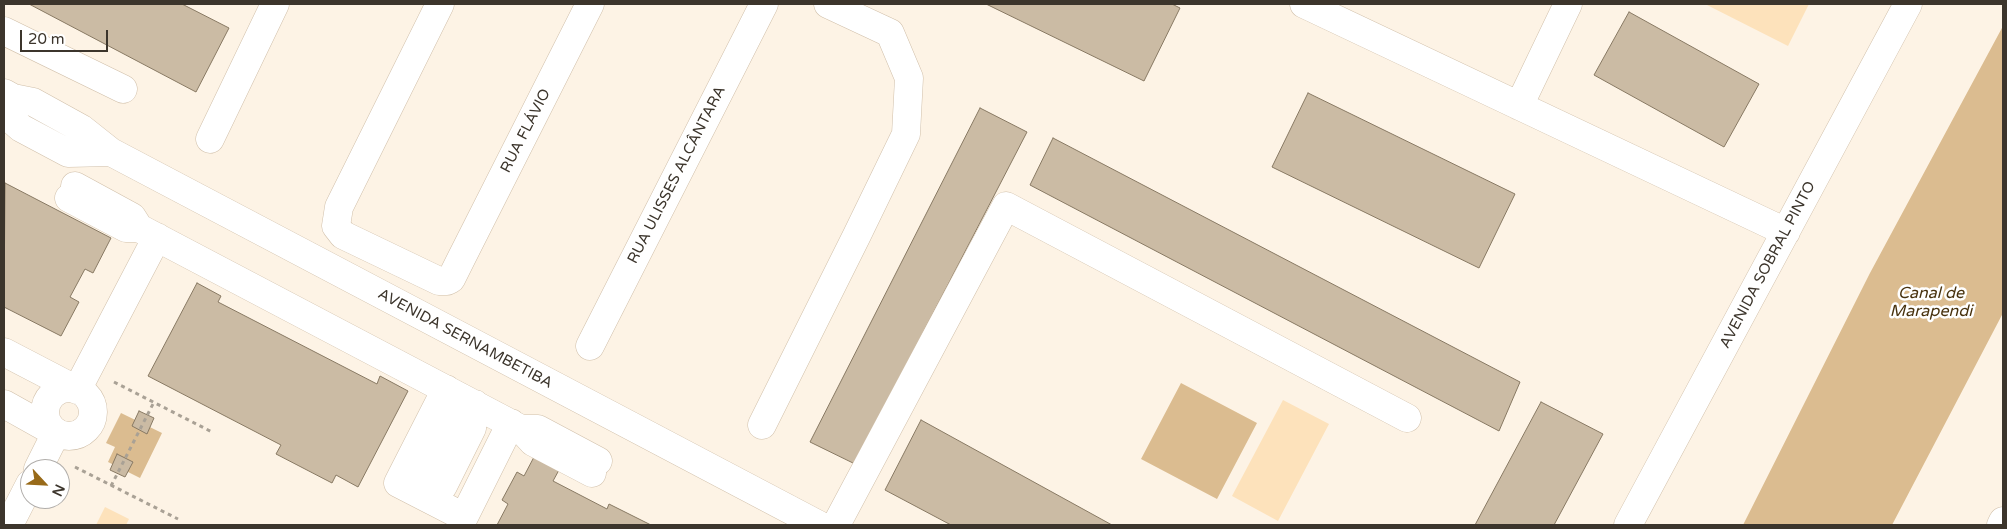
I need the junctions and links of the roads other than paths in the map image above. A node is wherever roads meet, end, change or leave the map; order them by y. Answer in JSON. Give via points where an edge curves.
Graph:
{"nodes":[{"id":1,"x":275,"y":4,"type":"edge"},
{"id":2,"x":440,"y":4,"type":"edge"},
{"id":3,"x":590,"y":4,"type":"edge"},
{"id":4,"x":764,"y":4,"type":"edge"},
{"id":5,"x":828,"y":4,"type":"edge"},
{"id":6,"x":1304,"y":4,"type":"edge"},
{"id":7,"x":1568,"y":4,"type":"edge"},
{"id":8,"x":1908,"y":4,"type":"edge"},
{"id":9,"x":4,"y":31,"type":"edge"},
{"id":10,"x":122,"y":89,"type":"dead end"},
{"id":11,"x":4,"y":93,"type":"edge"},
{"id":12,"x":1519,"y":106,"type":"junction"},
{"id":13,"x":4,"y":113,"type":"edge"},
{"id":14,"x":210,"y":139,"type":"dead end"},
{"id":15,"x":110,"y":152,"type":"junction"},
{"id":16,"x":72,"y":192,"type":"dead end"},
{"id":17,"x":1786,"y":232,"type":"junction"},
{"id":18,"x":156,"y":237,"type":"junction"},
{"id":19,"x":590,"y":346,"type":"dead end"},
{"id":20,"x":4,"y":352,"type":"edge"},
{"id":21,"x":446,"y":389,"type":"junction"},
{"id":22,"x":84,"y":396,"type":"junction"},
{"id":23,"x":4,"y":404,"type":"edge"},
{"id":24,"x":475,"y":404,"type":"junction"},
{"id":25,"x":1407,"y":418,"type":"dead end"},
{"id":26,"x":762,"y":425,"type":"dead end"},
{"id":27,"x":516,"y":426,"type":"junction"},
{"id":28,"x":65,"y":434,"type":"junction"},
{"id":29,"x":46,"y":459,"type":"edge"},
{"id":30,"x":66,"y":459,"type":"edge"},
{"id":31,"x":595,"y":467,"type":"dead end"},
{"id":32,"x":436,"y":482,"type":"dead end"},
{"id":33,"x":20,"y":504,"type":"edge"},
{"id":34,"x":36,"y":509,"type":"edge"},
{"id":35,"x":2003,"y":521,"type":"edge"},
{"id":36,"x":9,"y":525,"type":"edge"},
{"id":37,"x":27,"y":525,"type":"edge"},
{"id":38,"x":819,"y":525,"type":"edge"},
{"id":39,"x":836,"y":525,"type":"edge"},
{"id":40,"x":1628,"y":525,"type":"edge"},
{"id":41,"x":2001,"y":525,"type":"edge"}],
"edges":[{"from":1,"to":14,"type":"street"},
{"from":2,"to":3,"type":"street","name":"RUA FLÁVIO","via":[[339,207],[336,226],[343,235],[439,281],[451,279],[462,259]]},
{"from":4,"to":19,"type":"street","name":"RUA ULISSES ALCÂNTARA"},
{"from":5,"to":26,"type":"street","via":[[890,33],[909,78],[906,134]]},
{"from":6,"to":12,"type":"street"},
{"from":7,"to":12,"type":"street"},
{"from":8,"to":17,"type":"street","name":"AVENIDA SOBRAL PINTO"},
{"from":9,"to":10,"type":"street"},
{"from":11,"to":15,"type":"street","name":"AVENIDA SERNAMBETIBA","via":[[33,102],[82,128]]},
{"from":12,"to":17,"type":"street"},
{"from":13,"to":15,"type":"street","via":[[21,128],[68,153]]},
{"from":15,"to":38,"type":"street","name":"AVENIDA SERNAMBETIBA"},
{"from":16,"to":18,"type":"street","via":[[132,217]]},
{"from":17,"to":40,"type":"street","name":"AVENIDA SOBRAL PINTO"},
{"from":18,"to":21,"type":"street"},
{"from":18,"to":22,"type":"street"},
{"from":20,"to":22,"type":"street"},
{"from":21,"to":24,"type":"street"},
{"from":21,"to":27,"type":"street","via":[[398,482],[464,516]]},
{"from":22,"to":28,"type":"street","via":[[92,412],[91,420],[81,432]]},
{"from":22,"to":28,"type":"street","via":[[67,388],[48,400],[47,423]]},
{"from":23,"to":28,"type":"street"},
{"from":24,"to":27,"type":"street"},
{"from":24,"to":32,"type":"street","via":[[472,428]]},
{"from":25,"to":39,"type":"street","via":[[1006,206]]},
{"from":27,"to":31,"type":"street","via":[[538,429]]},
{"from":28,"to":29,"type":"street"},
{"from":28,"to":30,"type":"street"},
{"from":33,"to":36,"type":"street"},
{"from":34,"to":37,"type":"street"},
{"from":35,"to":41,"type":"street"}]}
